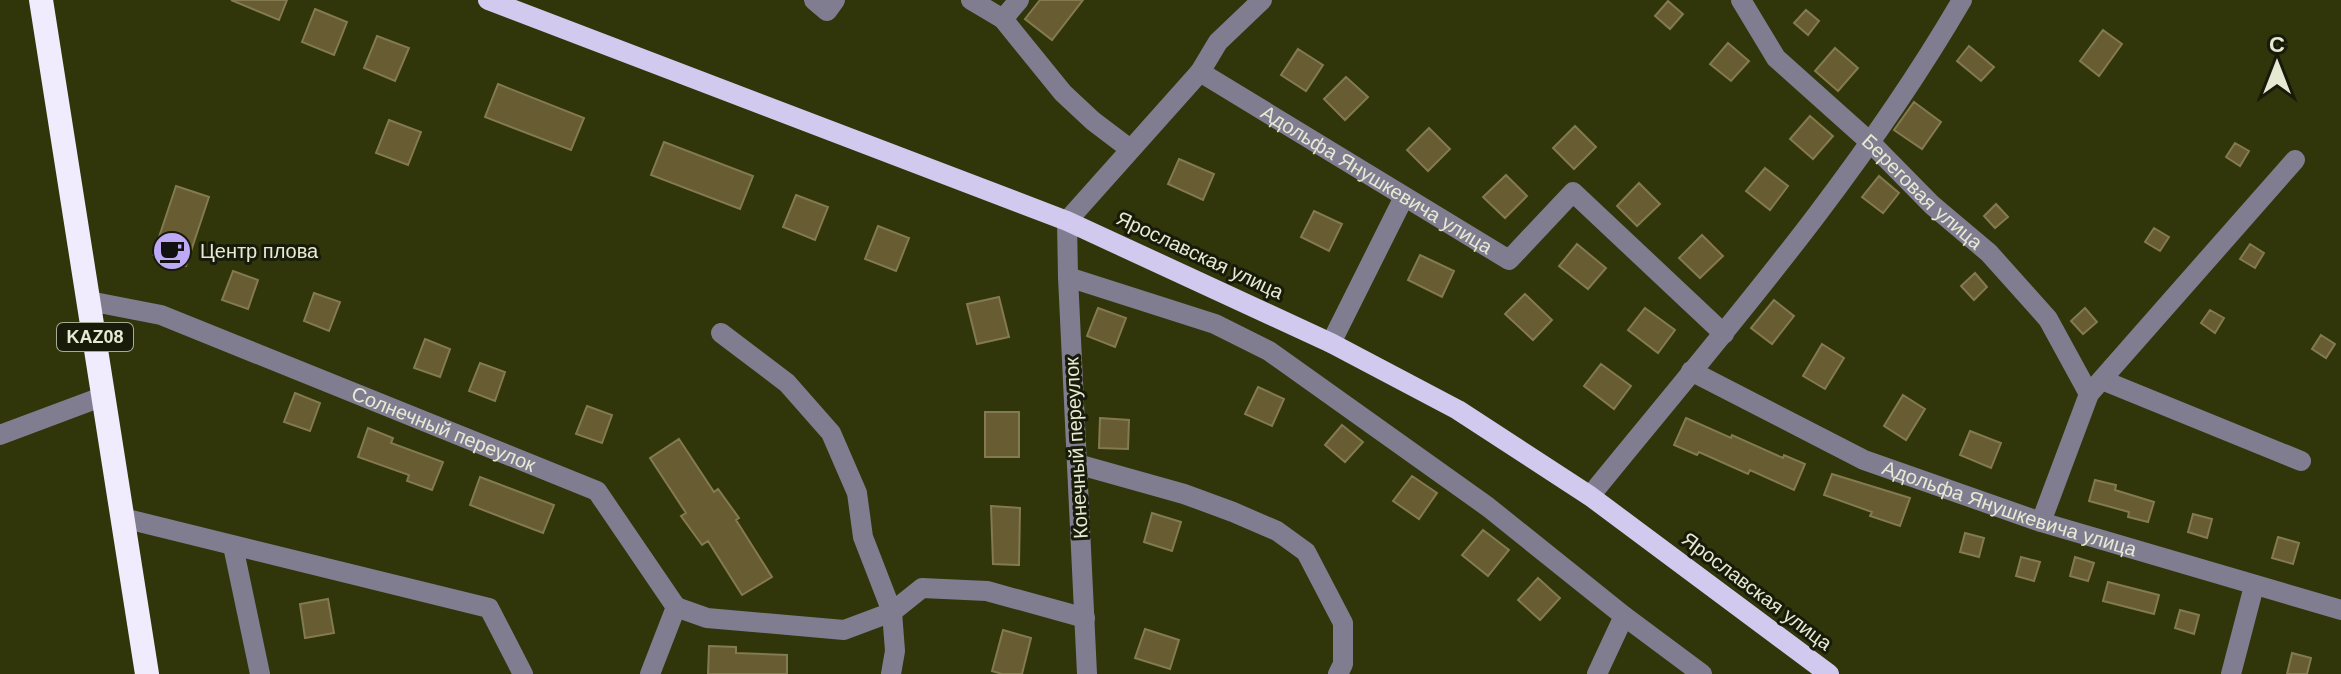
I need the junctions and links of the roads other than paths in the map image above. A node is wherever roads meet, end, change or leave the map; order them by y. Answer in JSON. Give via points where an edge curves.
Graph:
{"nodes":[{"id":1,"x":41,"y":0,"type":"edge"},
{"id":2,"x":488,"y":0,"type":"edge"},
{"id":3,"x":814,"y":0,"type":"edge"},
{"id":4,"x":835,"y":0,"type":"edge"},
{"id":5,"x":971,"y":0,"type":"edge"},
{"id":6,"x":1019,"y":0,"type":"edge"},
{"id":7,"x":1262,"y":0,"type":"edge"},
{"id":8,"x":1741,"y":0,"type":"edge"},
{"id":9,"x":1962,"y":0,"type":"edge"},
{"id":10,"x":1003,"y":19,"type":"junction"},
{"id":11,"x":1200,"y":72,"type":"junction"},
{"id":12,"x":1871,"y":143,"type":"junction"},
{"id":13,"x":1130,"y":149,"type":"junction"},
{"id":14,"x":2295,"y":160,"type":"dead end"},
{"id":15,"x":1404,"y":197,"type":"junction"},
{"id":16,"x":1067,"y":221,"type":"junction"},
{"id":17,"x":1068,"y":277,"type":"junction"},
{"id":18,"x":89,"y":301,"type":"junction"},
{"id":19,"x":721,"y":333,"type":"dead end"},
{"id":20,"x":1724,"y":334,"type":"junction"},
{"id":21,"x":1331,"y":343,"type":"junction"},
{"id":22,"x":1691,"y":371,"type":"junction"},
{"id":23,"x":2096,"y":387,"type":"junction"},
{"id":24,"x":104,"y":396,"type":"junction"},
{"id":25,"x":0,"y":435,"type":"edge"},
{"id":26,"x":2301,"y":461,"type":"dead end"},
{"id":27,"x":1077,"y":464,"type":"junction"},
{"id":28,"x":1590,"y":496,"type":"junction"},
{"id":29,"x":123,"y":518,"type":"junction"},
{"id":30,"x":2041,"y":522,"type":"junction"},
{"id":31,"x":233,"y":546,"type":"junction"},
{"id":32,"x":2254,"y":586,"type":"junction"},
{"id":33,"x":676,"y":607,"type":"junction"},
{"id":34,"x":2341,"y":610,"type":"edge"},
{"id":35,"x":892,"y":612,"type":"junction"},
{"id":36,"x":1624,"y":616,"type":"junction"},
{"id":37,"x":1085,"y":618,"type":"junction"},
{"id":38,"x":147,"y":674,"type":"edge"},
{"id":39,"x":260,"y":674,"type":"edge"},
{"id":40,"x":523,"y":674,"type":"edge"},
{"id":41,"x":650,"y":674,"type":"edge"},
{"id":42,"x":891,"y":674,"type":"edge"},
{"id":43,"x":1087,"y":674,"type":"edge"},
{"id":44,"x":1338,"y":674,"type":"edge"},
{"id":45,"x":1597,"y":674,"type":"edge"},
{"id":46,"x":1702,"y":674,"type":"edge"},
{"id":47,"x":1829,"y":674,"type":"edge"},
{"id":48,"x":2231,"y":674,"type":"edge"}],
"edges":[{"from":1,"to":18,"type":"highway","number":"KAZ08"},
{"from":2,"to":16,"type":"main road","name":"Ярославская улица"},
{"from":3,"to":4,"type":"street","via":[[827,11]]},
{"from":5,"to":10,"type":"street"},
{"from":6,"to":10,"type":"street"},
{"from":7,"to":11,"type":"street","via":[[1218,42]]},
{"from":8,"to":12,"type":"street","name":"Береговая улица","via":[[1776,58]]},
{"from":9,"to":12,"type":"street"},
{"from":10,"to":13,"type":"street","via":[[1063,93]]},
{"from":11,"to":13,"type":"street"},
{"from":11,"to":15,"type":"street","name":"Адольфа Янушкевича улица"},
{"from":12,"to":20,"type":"street"},
{"from":12,"to":23,"type":"street","name":"Береговая улица","via":[[1989,253],[2048,319]]},
{"from":13,"to":16,"type":"street"},
{"from":14,"to":23,"type":"street"},
{"from":15,"to":20,"type":"street","name":"Адольфа Янушкевича улица","via":[[1509,260],[1573,192]]},
{"from":15,"to":21,"type":"street"},
{"from":16,"to":17,"type":"street","name":"Конечный переулок"},
{"from":16,"to":21,"type":"main road","name":"Ярославская улица"},
{"from":17,"to":27,"type":"street","name":"Конечный переулок"},
{"from":17,"to":36,"type":"street","via":[[1215,324],[1269,351],[1488,507]]},
{"from":18,"to":24,"type":"highway","number":"KAZ08"},
{"from":18,"to":33,"type":"street","name":"Солнечный переулок","via":[[161,315],[597,491]]},
{"from":19,"to":35,"type":"street","via":[[787,383],[831,433],[857,493],[863,537]]},
{"from":20,"to":22,"type":"street"},
{"from":21,"to":28,"type":"main road","name":"Ярославская улица","via":[[1458,410]]},
{"from":22,"to":28,"type":"street"},
{"from":22,"to":30,"type":"street","name":"Адольфа Янушкевича улица","via":[[1864,460]]},
{"from":23,"to":26,"type":"street"},
{"from":23,"to":30,"type":"street"},
{"from":24,"to":25,"type":"street"},
{"from":24,"to":29,"type":"highway","number":"KAZ08"},
{"from":27,"to":37,"type":"street","name":"Конечный переулок"},
{"from":27,"to":44,"type":"street","via":[[1233,512],[1277,531],[1306,552],[1343,623],[1343,664]]},
{"from":28,"to":47,"type":"main road","name":"Ярославская улица"},
{"from":29,"to":31,"type":"street"},
{"from":29,"to":38,"type":"highway","number":"KAZ08"},
{"from":30,"to":32,"type":"street","name":"Адольфа Янушкевича улица"},
{"from":31,"to":39,"type":"street"},
{"from":31,"to":40,"type":"street","via":[[489,608]]},
{"from":32,"to":34,"type":"street","name":"Адольфа Янушкевича улица"},
{"from":32,"to":48,"type":"street"},
{"from":33,"to":35,"type":"street","via":[[707,618],[844,630]]},
{"from":33,"to":41,"type":"street"},
{"from":35,"to":37,"type":"street","via":[[922,588],[987,591]]},
{"from":35,"to":42,"type":"street"},
{"from":36,"to":45,"type":"street"},
{"from":36,"to":46,"type":"street"},
{"from":37,"to":43,"type":"street","name":"Конечный переулок"}]}
